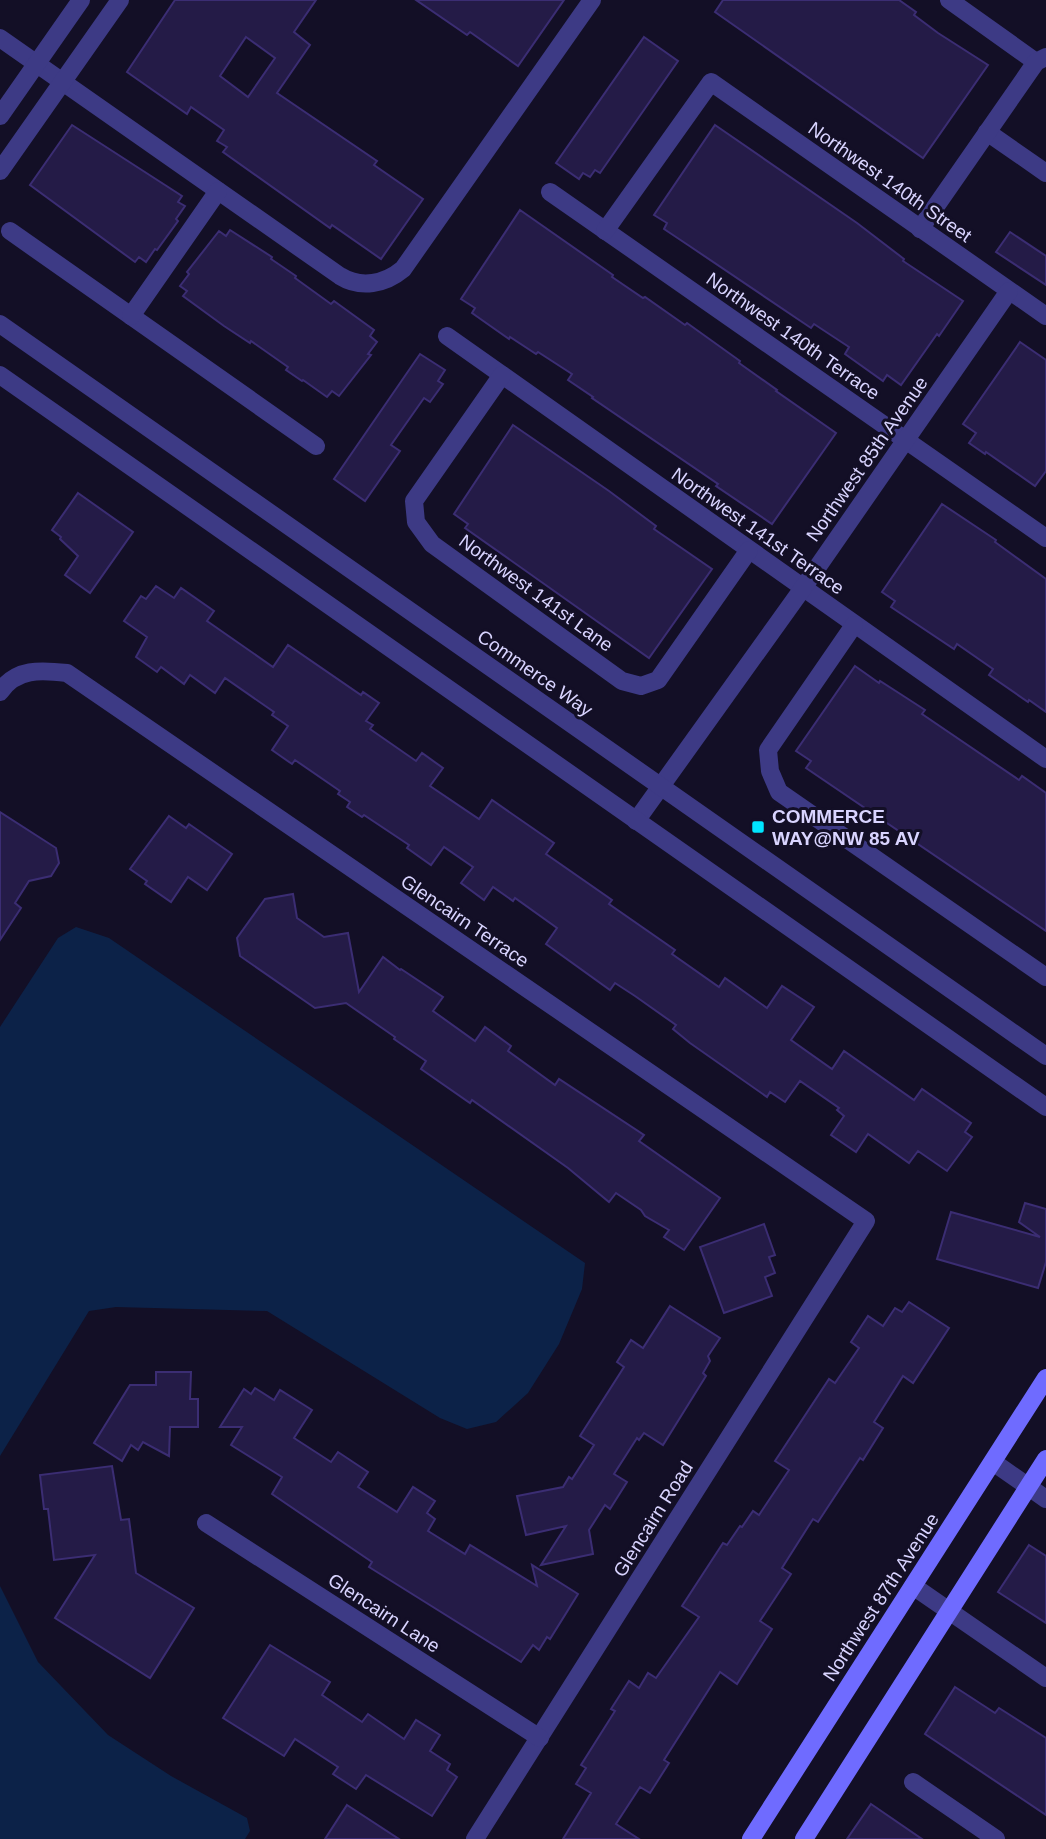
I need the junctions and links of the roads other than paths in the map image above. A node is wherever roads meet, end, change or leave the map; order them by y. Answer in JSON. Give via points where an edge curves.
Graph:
{"nodes":[{"id":1,"x":80,"y":0,"type":"edge"},
{"id":2,"x":120,"y":0,"type":"edge"},
{"id":3,"x":592,"y":0,"type":"edge"},
{"id":4,"x":949,"y":0,"type":"edge"},
{"id":5,"x":0,"y":38,"type":"edge"},
{"id":6,"x":1041,"y":60,"type":"edge"},
{"id":7,"x":37,"y":64,"type":"junction"},
{"id":8,"x":63,"y":82,"type":"junction"},
{"id":9,"x":0,"y":116,"type":"edge"},
{"id":10,"x":987,"y":132,"type":"junction"},
{"id":11,"x":0,"y":171,"type":"edge"},
{"id":12,"x":1046,"y":173,"type":"edge"},
{"id":13,"x":218,"y":191,"type":"junction"},
{"id":14,"x":550,"y":191,"type":"dead end"},
{"id":15,"x":920,"y":229,"type":"junction"},
{"id":16,"x":10,"y":231,"type":"dead end"},
{"id":17,"x":605,"y":231,"type":"junction"},
{"id":18,"x":1009,"y":291,"type":"junction"},
{"id":19,"x":131,"y":316,"type":"junction"},
{"id":20,"x":1046,"y":316,"type":"edge"},
{"id":21,"x":0,"y":324,"type":"edge"},
{"id":22,"x":447,"y":336,"type":"dead end"},
{"id":23,"x":0,"y":375,"type":"edge"},
{"id":24,"x":502,"y":375,"type":"junction"},
{"id":25,"x":906,"y":440,"type":"junction"},
{"id":26,"x":316,"y":446,"type":"dead end"},
{"id":27,"x":1046,"y":538,"type":"edge"},
{"id":28,"x":749,"y":550,"type":"junction"},
{"id":29,"x":803,"y":588,"type":"junction"},
{"id":30,"x":854,"y":625,"type":"junction"},
{"id":31,"x":0,"y":692,"type":"edge"},
{"id":32,"x":1046,"y":760,"type":"edge"},
{"id":33,"x":660,"y":787,"type":"junction"},
{"id":34,"x":636,"y":821,"type":"junction"},
{"id":35,"x":1046,"y":977,"type":"edge"},
{"id":36,"x":1046,"y":1056,"type":"edge"},
{"id":37,"x":1046,"y":1107,"type":"edge"},
{"id":38,"x":866,"y":1221,"type":"joint"},
{"id":39,"x":1046,"y":1378,"type":"edge"},
{"id":40,"x":1046,"y":1459,"type":"edge"},
{"id":41,"x":993,"y":1462,"type":"junction"},
{"id":42,"x":1028,"y":1487,"type":"junction"},
{"id":43,"x":1046,"y":1499,"type":"edge"},
{"id":44,"x":206,"y":1523,"type":"dead end"},
{"id":45,"x":913,"y":1586,"type":"junction"},
{"id":46,"x":949,"y":1611,"type":"junction"},
{"id":47,"x":1046,"y":1678,"type":"edge"},
{"id":48,"x":540,"y":1738,"type":"junction"},
{"id":49,"x":913,"y":1782,"type":"dead end"},
{"id":50,"x":992,"y":1838,"type":"edge"},
{"id":51,"x":475,"y":1839,"type":"edge"},
{"id":52,"x":751,"y":1839,"type":"edge"},
{"id":53,"x":804,"y":1839,"type":"edge"}],
"edges":[{"from":1,"to":7,"type":"street"},
{"from":2,"to":8,"type":"street"},
{"from":3,"to":13,"type":"street","via":[[406,265],[392,277],[364,284],[345,279]]},
{"from":4,"to":6,"type":"street"},
{"from":5,"to":7,"type":"street"},
{"from":6,"to":10,"type":"street"},
{"from":7,"to":8,"type":"street"},
{"from":7,"to":9,"type":"street"},
{"from":8,"to":11,"type":"street"},
{"from":8,"to":13,"type":"street"},
{"from":10,"to":12,"type":"street"},
{"from":10,"to":15,"type":"street"},
{"from":13,"to":19,"type":"street"},
{"from":14,"to":17,"type":"street","name":"Northwest 140th Terrace"},
{"from":15,"to":17,"type":"street","name":"Northwest 140th Street","via":[[711,82]]},
{"from":15,"to":18,"type":"street","name":"Northwest 140th Street"},
{"from":16,"to":19,"type":"street"},
{"from":17,"to":25,"type":"street","name":"Northwest 140th Terrace"},
{"from":18,"to":20,"type":"street","name":"Northwest 140th Street"},
{"from":18,"to":25,"type":"street","name":"Northwest 85th Avenue"},
{"from":19,"to":26,"type":"street"},
{"from":21,"to":33,"type":"street","name":"Commerce Way"},
{"from":22,"to":24,"type":"street","name":"Northwest 141st Terrace"},
{"from":23,"to":34,"type":"street"},
{"from":24,"to":28,"type":"street","name":"Northwest 141st Terrace"},
{"from":24,"to":28,"type":"street","name":"Northwest 141st Lane","via":[[414,501],[416,522],[432,544],[622,681],[641,686],[658,680]]},
{"from":25,"to":27,"type":"street","name":"Northwest 140th Terrace"},
{"from":25,"to":29,"type":"street","name":"Northwest 85th Avenue"},
{"from":28,"to":29,"type":"street","name":"Northwest 141st Terrace"},
{"from":29,"to":30,"type":"street","name":"Northwest 141st Terrace"},
{"from":29,"to":33,"type":"street","name":"Northwest 85th Avenue"},
{"from":30,"to":32,"type":"street","name":"Northwest 141st Terrace"},
{"from":30,"to":35,"type":"street","via":[[768,750],[779,792]]},
{"from":31,"to":38,"type":"street","name":"Glencairn Terrace","via":[[7,682],[36,669],[67,673]]},
{"from":33,"to":34,"type":"street","name":"Northwest 85th Avenue"},
{"from":33,"to":36,"type":"street","name":"Commerce Way"},
{"from":34,"to":37,"type":"street"},
{"from":38,"to":48,"type":"street","name":"Glencairn Road"},
{"from":39,"to":41,"type":"main road","name":"Northwest 87th Avenue"},
{"from":40,"to":42,"type":"main road"},
{"from":41,"to":42,"type":"street"},
{"from":41,"to":45,"type":"main road","name":"Northwest 87th Avenue"},
{"from":42,"to":43,"type":"street"},
{"from":42,"to":46,"type":"main road"},
{"from":44,"to":48,"type":"street","name":"Glencairn Lane"},
{"from":45,"to":46,"type":"street"},
{"from":45,"to":52,"type":"main road","name":"Northwest 87th Avenue"},
{"from":46,"to":47,"type":"street"},
{"from":46,"to":53,"type":"main road"},
{"from":48,"to":51,"type":"street","name":"Glencairn Road"},
{"from":49,"to":50,"type":"street"}]}
